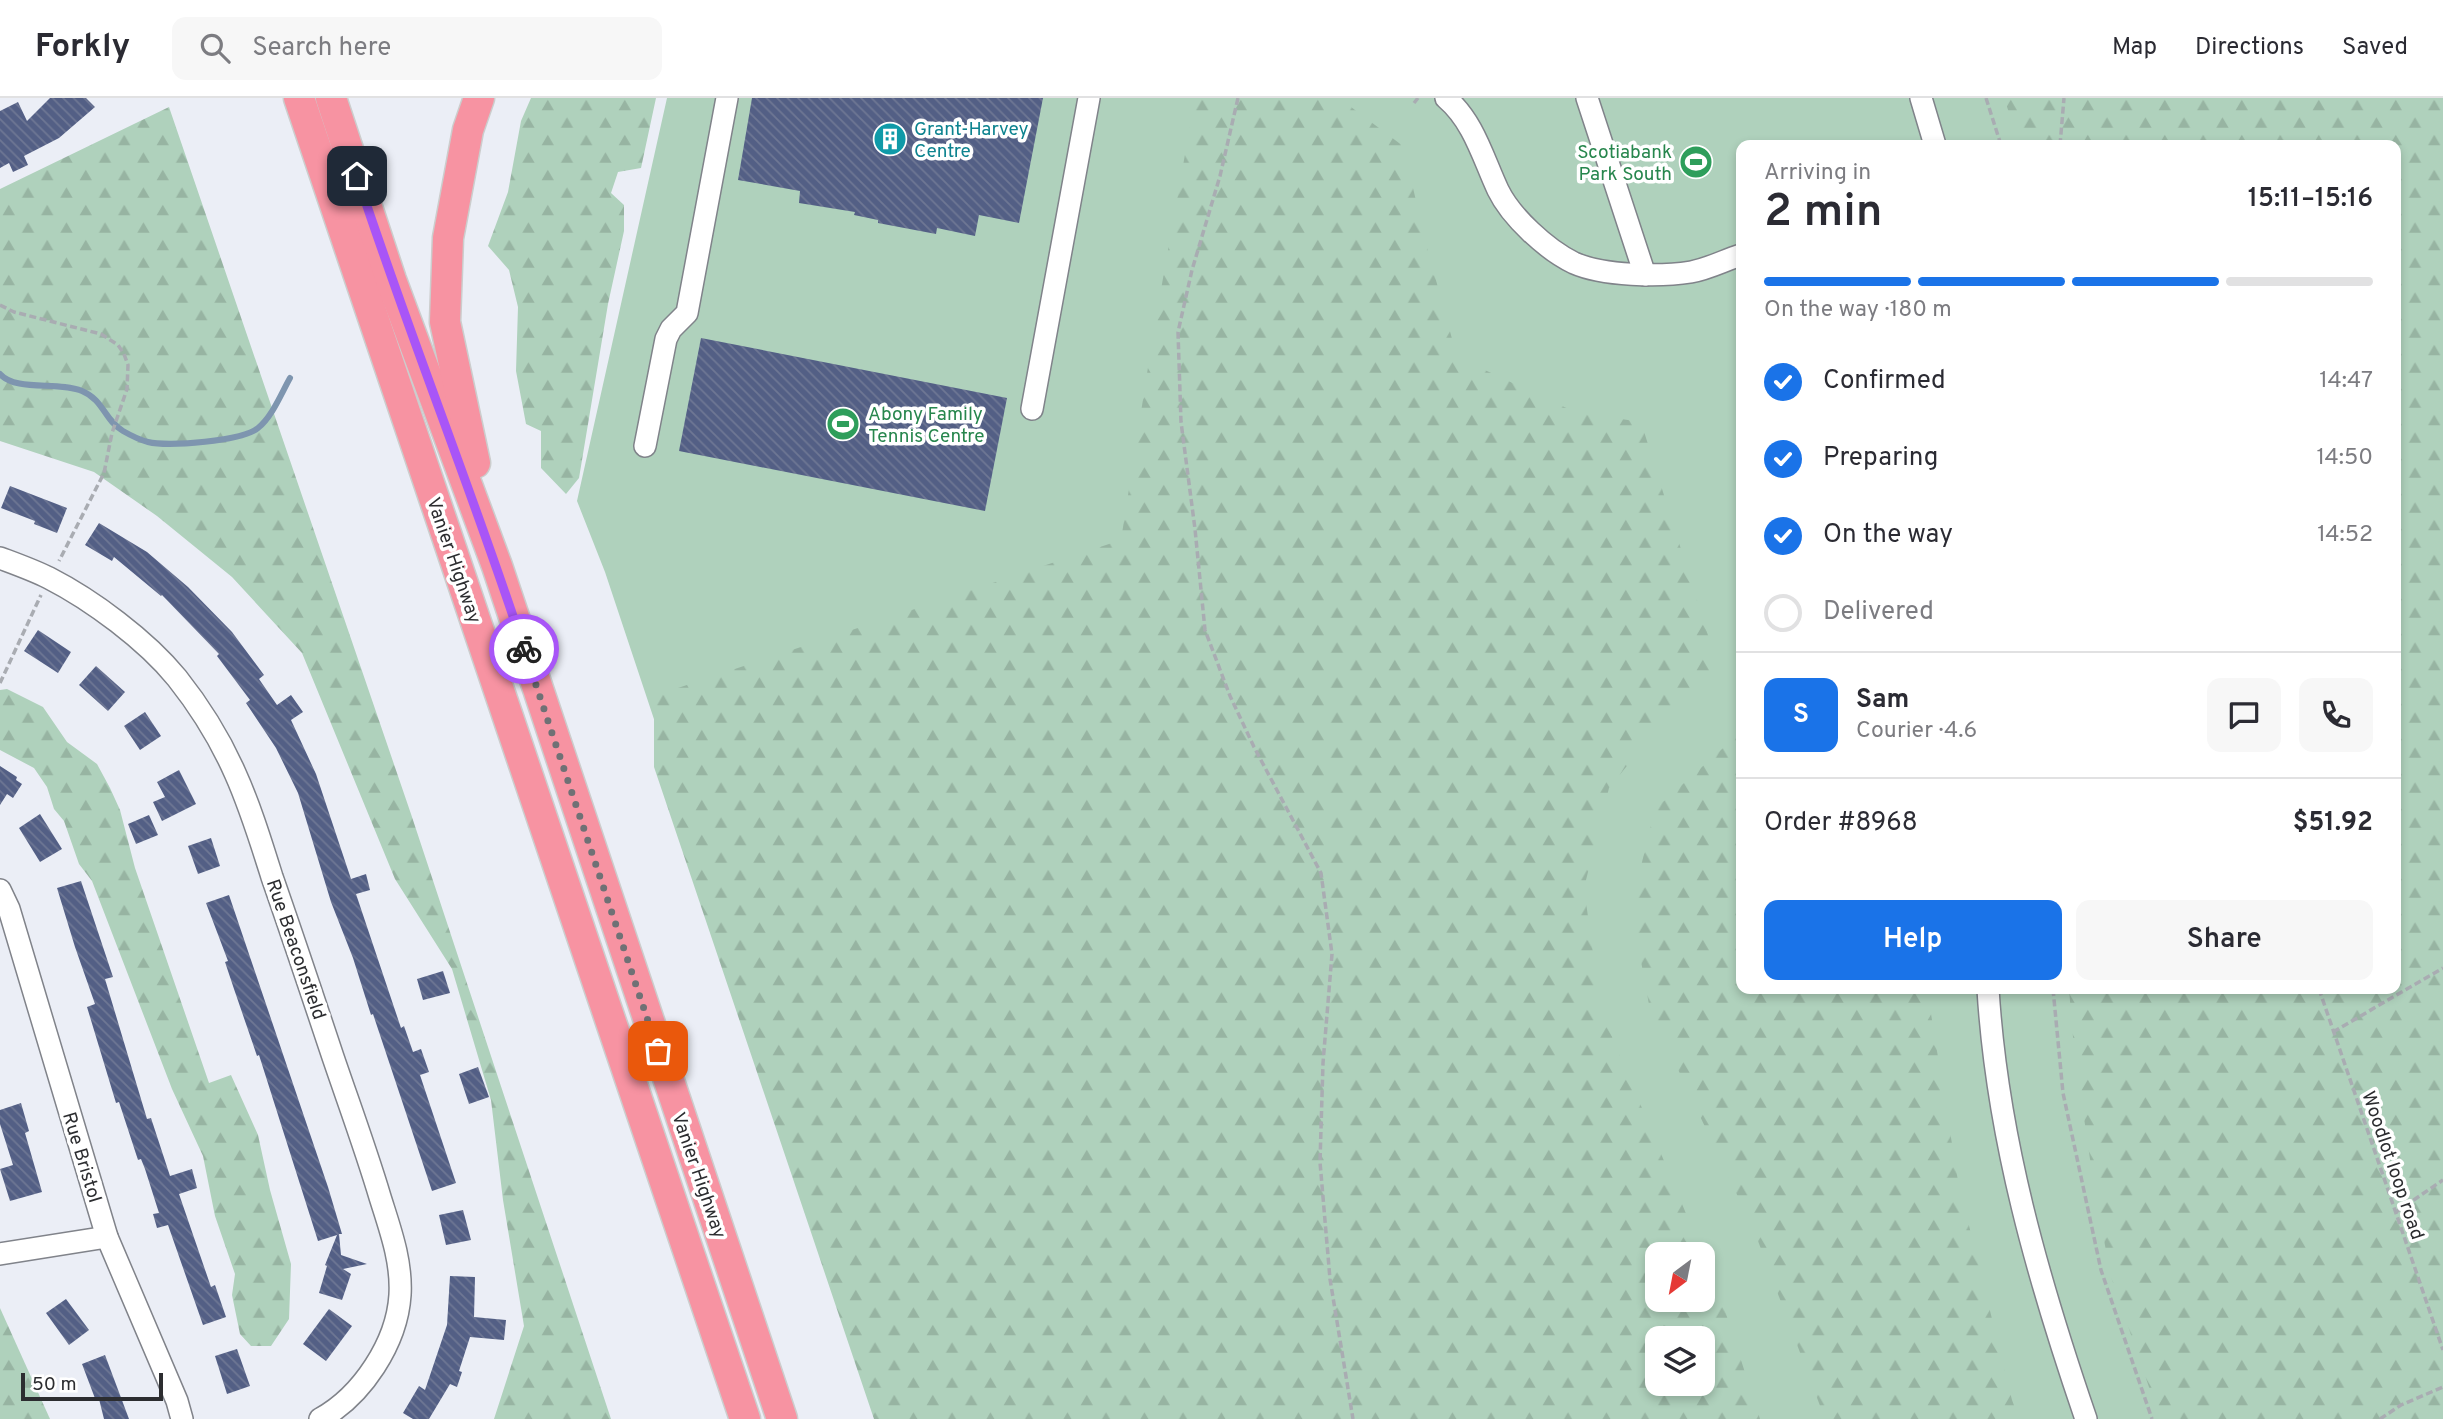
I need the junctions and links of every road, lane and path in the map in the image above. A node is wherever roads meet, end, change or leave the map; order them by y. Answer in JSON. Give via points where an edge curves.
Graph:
{"nodes":[{"id":1,"x":299,"y":98,"type":"edge"},
{"id":2,"x":331,"y":98,"type":"edge"},
{"id":3,"x":479,"y":98,"type":"edge"},
{"id":4,"x":727,"y":98,"type":"edge"},
{"id":5,"x":1089,"y":98,"type":"edge"},
{"id":6,"x":1238,"y":98,"type":"edge"},
{"id":7,"x":1418,"y":98,"type":"edge"},
{"id":8,"x":1446,"y":98,"type":"edge"},
{"id":9,"x":1587,"y":98,"type":"edge"},
{"id":10,"x":1921,"y":98,"type":"edge"},
{"id":11,"x":1986,"y":98,"type":"edge"},
{"id":12,"x":2064,"y":98,"type":"edge"},
{"id":13,"x":1414,"y":103,"type":"dead end"},
{"id":14,"x":1934,"y":140,"type":"edge"},
{"id":15,"x":1999,"y":140,"type":"edge"},
{"id":16,"x":2060,"y":140,"type":"edge"},
{"id":17,"x":1736,"y":257,"type":"edge"},
{"id":18,"x":1645,"y":275,"type":"junction"},
{"id":19,"x":0,"y":305,"type":"edge"},
{"id":20,"x":1032,"y":409,"type":"dead end"},
{"id":21,"x":112,"y":433,"type":"dead end"},
{"id":22,"x":645,"y":446,"type":"dead end"},
{"id":23,"x":0,"y":558,"type":"edge"},
{"id":24,"x":497,"y":566,"type":"junction"},
{"id":25,"x":0,"y":890,"type":"edge"},
{"id":26,"x":2443,"y":968,"type":"edge"},
{"id":27,"x":2401,"y":992,"type":"edge"},
{"id":28,"x":1988,"y":994,"type":"edge"},
{"id":29,"x":2053,"y":994,"type":"edge"},
{"id":30,"x":2321,"y":994,"type":"edge"},
{"id":31,"x":2398,"y":994,"type":"edge"},
{"id":32,"x":2333,"y":1032,"type":"junction"},
{"id":33,"x":2443,"y":1180,"type":"edge"},
{"id":34,"x":2396,"y":1212,"type":"junction"},
{"id":35,"x":107,"y":1237,"type":"junction"},
{"id":36,"x":0,"y":1254,"type":"edge"},
{"id":37,"x":2443,"y":1350,"type":"edge"},
{"id":38,"x":2443,"y":1387,"type":"edge"},
{"id":39,"x":182,"y":1419,"type":"edge"},
{"id":40,"x":320,"y":1419,"type":"edge"},
{"id":41,"x":745,"y":1419,"type":"edge"},
{"id":42,"x":782,"y":1419,"type":"edge"},
{"id":43,"x":1353,"y":1419,"type":"edge"},
{"id":44,"x":2086,"y":1419,"type":"edge"},
{"id":45,"x":2152,"y":1419,"type":"edge"},
{"id":46,"x":2380,"y":1419,"type":"edge"}],
"edges":[{"from":1,"to":41,"type":"highway","name":"Vanier Highway"},
{"from":2,"to":24,"type":"highway","name":"Vanier Highway","via":[[391,280]]},
{"from":3,"to":24,"type":"highway","via":[[468,130],[448,237],[445,322]]},
{"from":4,"to":22,"type":"street","via":[[687,313],[666,339]]},
{"from":5,"to":20,"type":"street"},
{"from":6,"to":43,"type":"path","via":[[1178,332],[1181,422],[1205,629],[1230,696],[1321,873],[1332,954],[1320,1161],[1330,1279]]},
{"from":7,"to":13,"type":"path"},
{"from":8,"to":18,"type":"street","via":[[1482,148],[1499,192],[1525,226],[1575,264]]},
{"from":9,"to":18,"type":"street"},
{"from":10,"to":14,"type":"street"},
{"from":11,"to":15,"type":"path"},
{"from":12,"to":16,"type":"path"},
{"from":17,"to":18,"type":"street","via":[[1691,272]]},
{"from":19,"to":21,"type":"path","via":[[79,326],[118,345],[129,376]]},
{"from":23,"to":40,"type":"street","name":"Rue Beaconsfield","via":[[49,578],[96,607],[176,676],[224,750],[252,817],[375,1181],[400,1269],[398,1310],[375,1365],[342,1404]]},
{"from":24,"to":42,"type":"highway","name":"Vanier Highway"},
{"from":25,"to":35,"type":"street","name":"Rue Bristol"},
{"from":26,"to":27,"type":"path"},
{"from":28,"to":44,"type":"street","via":[[2011,1162],[2033,1254]]},
{"from":29,"to":45,"type":"path","via":[[2063,1093],[2101,1270]]},
{"from":30,"to":32,"type":"path","name":"Woodlot loop road"},
{"from":31,"to":32,"type":"path"},
{"from":32,"to":34,"type":"path","name":"Woodlot loop road"},
{"from":33,"to":34,"type":"path"},
{"from":34,"to":37,"type":"path","name":"Woodlot loop road"},
{"from":35,"to":36,"type":"street"},
{"from":35,"to":39,"type":"street","name":"Rue Bristol"},
{"from":38,"to":46,"type":"path"}]}
